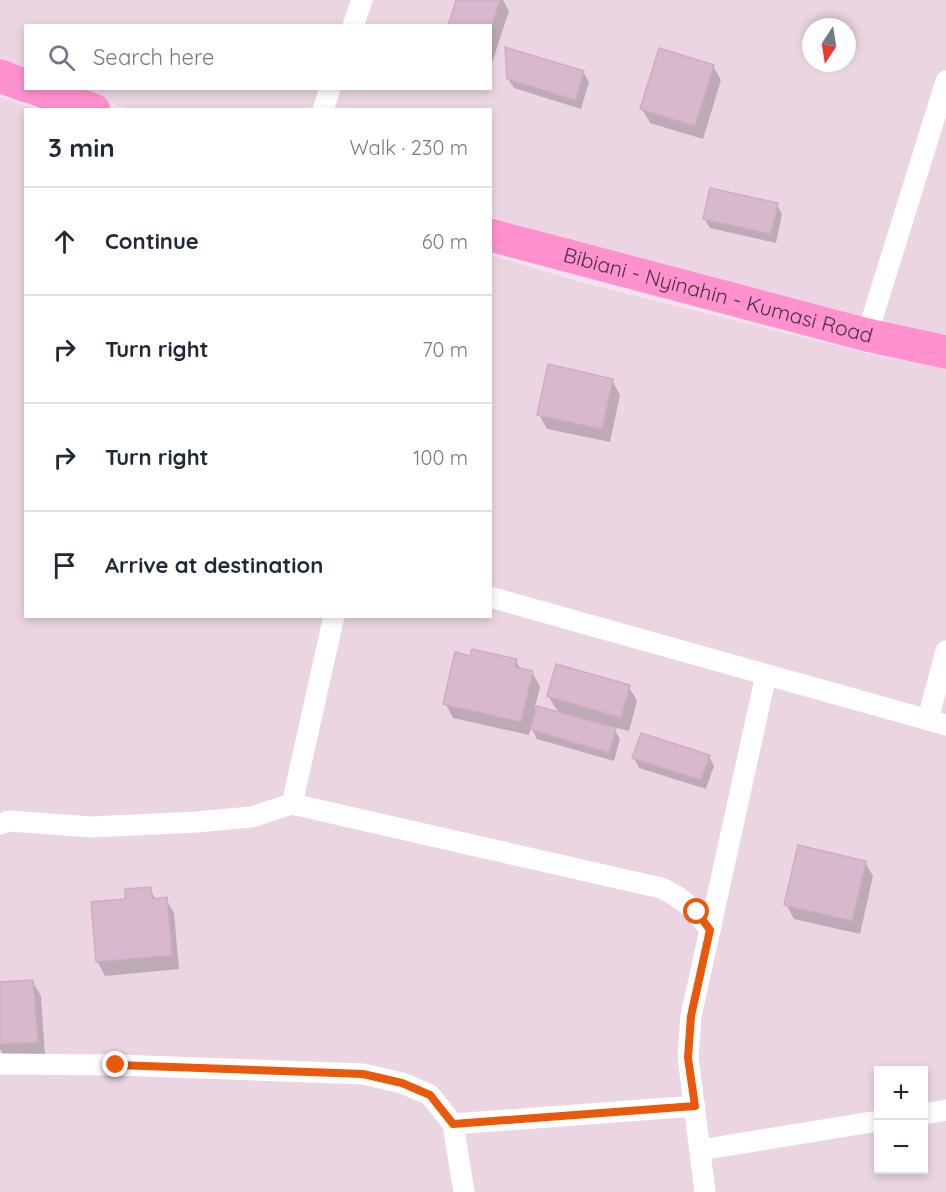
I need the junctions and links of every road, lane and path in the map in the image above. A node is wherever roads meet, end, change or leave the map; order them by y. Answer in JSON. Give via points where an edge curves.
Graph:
{"nodes":[{"id":1,"x":362,"y":0,"type":"edge"},
{"id":2,"x":354,"y":24,"type":"edge"},
{"id":3,"x":0,"y":76,"type":"edge"},
{"id":4,"x":946,"y":81,"type":"edge"},
{"id":5,"x":24,"y":85,"type":"edge"},
{"id":6,"x":39,"y":90,"type":"edge"},
{"id":7,"x":329,"y":90,"type":"edge"},
{"id":8,"x":89,"y":108,"type":"edge"},
{"id":9,"x":324,"y":108,"type":"edge"},
{"id":10,"x":492,"y":236,"type":"edge"},
{"id":11,"x":867,"y":335,"type":"junction"},
{"id":12,"x":946,"y":352,"type":"edge"},
{"id":13,"x":492,"y":598,"type":"edge"},
{"id":14,"x":334,"y":618,"type":"edge"},
{"id":15,"x":946,"y":651,"type":"edge"},
{"id":16,"x":766,"y":675,"type":"junction"},
{"id":17,"x":937,"y":722,"type":"edge"},
{"id":18,"x":292,"y":804,"type":"junction"},
{"id":19,"x":0,"y":824,"type":"edge"},
{"id":20,"x":710,"y":930,"type":"junction"},
{"id":21,"x":0,"y":1064,"type":"edge"},
{"id":22,"x":695,"y":1106,"type":"junction"},
{"id":23,"x":946,"y":1110,"type":"edge"},
{"id":24,"x":928,"y":1113,"type":"edge"},
{"id":25,"x":874,"y":1122,"type":"edge"},
{"id":26,"x":453,"y":1124,"type":"junction"},
{"id":27,"x":700,"y":1150,"type":"junction"},
{"id":28,"x":464,"y":1192,"type":"edge"},
{"id":29,"x":705,"y":1192,"type":"edge"}],
"edges":[{"from":1,"to":2,"type":"street"},
{"from":3,"to":5,"type":"main road"},
{"from":4,"to":11,"type":"street"},
{"from":6,"to":8,"type":"main road"},
{"from":7,"to":9,"type":"street"},
{"from":10,"to":11,"type":"main road","name":"Bibiani - Nyinahin - Kumasi Road"},
{"from":11,"to":12,"type":"main road","name":"Bibiani - Nyinahin - Kumasi Road"},
{"from":13,"to":16,"type":"street"},
{"from":14,"to":18,"type":"street"},
{"from":15,"to":17,"type":"street"},
{"from":16,"to":17,"type":"street"},
{"from":16,"to":20,"type":"street"},
{"from":18,"to":19,"type":"street","via":[[251,817],[197,822],[91,827],[9,821]]},
{"from":18,"to":20,"type":"street","via":[[660,888],[697,912]]},
{"from":20,"to":22,"type":"street","via":[[691,1016],[688,1058]]},
{"from":21,"to":26,"type":"street","via":[[363,1074],[402,1083],[430,1095]]},
{"from":22,"to":26,"type":"street"},
{"from":22,"to":27,"type":"street"},
{"from":23,"to":24,"type":"street"},
{"from":25,"to":27,"type":"street"},
{"from":26,"to":28,"type":"street"},
{"from":27,"to":29,"type":"street"}]}
